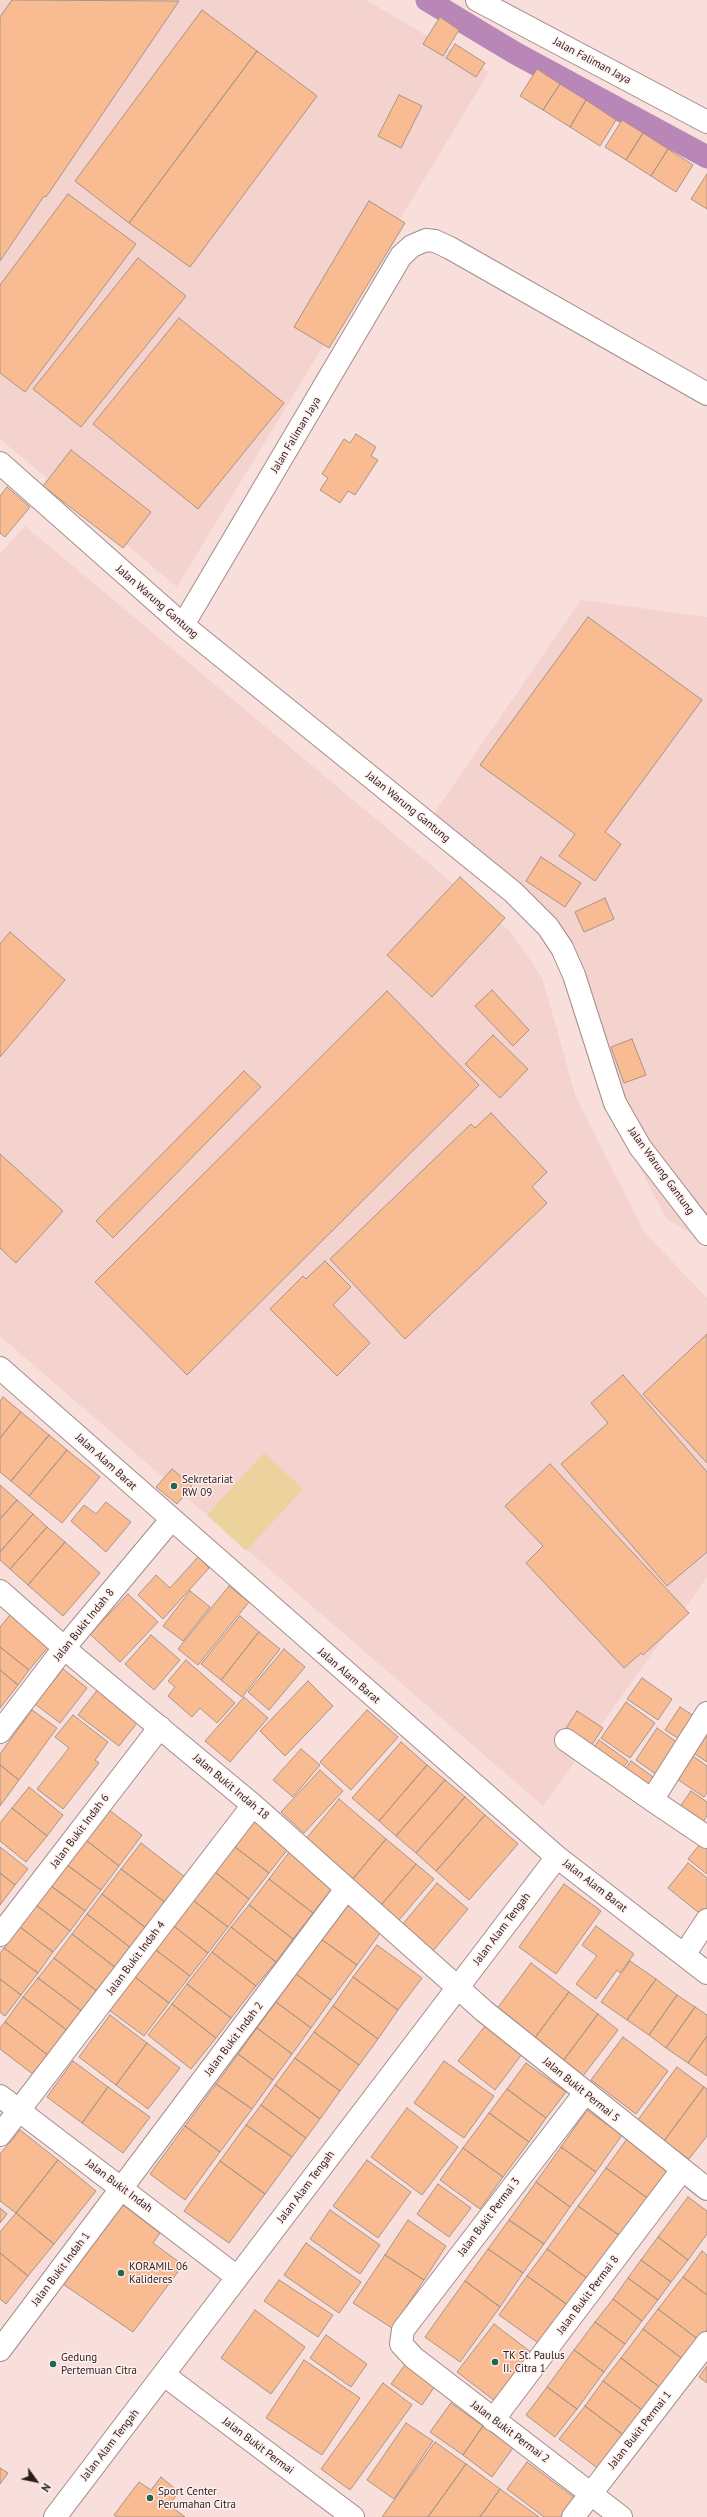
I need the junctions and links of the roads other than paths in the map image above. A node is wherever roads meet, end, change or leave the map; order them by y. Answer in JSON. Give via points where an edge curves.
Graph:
{"nodes":[{"id":1,"x":477,"y":0,"type":"edge"},
{"id":2,"x":502,"y":6,"type":"edge"},
{"id":3,"x":707,"y":122,"type":"edge"},
{"id":4,"x":707,"y":394,"type":"edge"},
{"id":5,"x":0,"y":462,"type":"edge"},
{"id":6,"x":183,"y":626,"type":"junction"},
{"id":7,"x":707,"y":1234,"type":"edge"},
{"id":8,"x":0,"y":1368,"type":"edge"},
{"id":9,"x":171,"y":1520,"type":"junction"},
{"id":10,"x":0,"y":1591,"type":"edge"},
{"id":11,"x":64,"y":1648,"type":"junction"},
{"id":12,"x":707,"y":1713,"type":"edge"},
{"id":13,"x":160,"y":1727,"type":"junction"},
{"id":14,"x":0,"y":1732,"type":"edge"},
{"id":15,"x":566,"y":1740,"type":"dead end"},
{"id":16,"x":652,"y":1800,"type":"junction"},
{"id":17,"x":254,"y":1805,"type":"junction"},
{"id":18,"x":707,"y":1837,"type":"edge"},
{"id":19,"x":557,"y":1857,"type":"junction"},
{"id":20,"x":346,"y":1889,"type":"junction"},
{"id":21,"x":707,"y":1920,"type":"edge"},
{"id":22,"x":0,"y":1935,"type":"edge"},
{"id":23,"x":684,"y":1955,"type":"junction"},
{"id":24,"x":707,"y":1973,"type":"edge"},
{"id":25,"x":457,"y":1987,"type":"junction"},
{"id":26,"x":584,"y":2093,"type":"junction"},
{"id":27,"x":0,"y":2096,"type":"edge"},
{"id":28,"x":19,"y":2110,"type":"junction"},
{"id":29,"x":0,"y":2135,"type":"edge"},
{"id":30,"x":682,"y":2170,"type":"junction"},
{"id":31,"x":121,"y":2188,"type":"junction"},
{"id":32,"x":707,"y":2189,"type":"edge"},
{"id":33,"x":237,"y":2277,"type":"junction"},
{"id":34,"x":401,"y":2344,"type":"joint"},
{"id":35,"x":707,"y":2344,"type":"edge"},
{"id":36,"x":0,"y":2350,"type":"edge"},
{"id":37,"x":164,"y":2375,"type":"junction"},
{"id":38,"x":493,"y":2420,"type":"junction"},
{"id":39,"x":592,"y":2494,"type":"junction"},
{"id":40,"x":55,"y":2517,"type":"edge"},
{"id":41,"x":352,"y":2517,"type":"edge"},
{"id":42,"x":573,"y":2517,"type":"edge"},
{"id":43,"x":621,"y":2517,"type":"edge"}],
"edges":[{"from":1,"to":2,"type":"street","name":"Jalan Faliman Jaya"},
{"from":2,"to":3,"type":"street","name":"Jalan Faliman Jaya"},
{"from":4,"to":6,"type":"street","name":"Jalan Faliman Jaya","via":[[450,248],[426,240],[412,246],[401,256]]},
{"from":5,"to":6,"type":"street","name":"Jalan Warung Gantung"},
{"from":6,"to":7,"type":"street","name":"Jalan Warung Gantung","via":[[513,892],[548,927],[562,948],[574,975],[614,1103],[640,1147]]},
{"from":8,"to":9,"type":"street","name":"Jalan Alam Barat"},
{"from":9,"to":11,"type":"street","name":"Jalan Bukit Indah 8"},
{"from":9,"to":19,"type":"street","name":"Jalan Alam Barat"},
{"from":10,"to":11,"type":"street","name":"Jalan Bukit Indah 18"},
{"from":11,"to":13,"type":"street","name":"Jalan Bukit Indah 18"},
{"from":11,"to":14,"type":"street","name":"Jalan Bukit Indah 8"},
{"from":12,"to":16,"type":"street"},
{"from":13,"to":17,"type":"street","name":"Jalan Bukit Indah 18"},
{"from":13,"to":22,"type":"street","name":"Jalan Bukit Indah 6"},
{"from":15,"to":16,"type":"street"},
{"from":16,"to":18,"type":"street"},
{"from":17,"to":20,"type":"street","name":"Jalan Bukit Indah 18"},
{"from":17,"to":28,"type":"street","name":"Jalan Bukit Indah 4"},
{"from":19,"to":23,"type":"street","name":"Jalan Alam Barat"},
{"from":19,"to":25,"type":"street","name":"Jalan Alam Tengah"},
{"from":20,"to":25,"type":"street","name":"Jalan Bukit Indah 18"},
{"from":20,"to":31,"type":"street","name":"Jalan Bukit Indah 2"},
{"from":21,"to":23,"type":"street"},
{"from":23,"to":24,"type":"street","name":"Jalan Alam Barat"},
{"from":25,"to":26,"type":"street","name":"Jalan Bukit Permai 5"},
{"from":25,"to":33,"type":"street","name":"Jalan Alam Tengah"},
{"from":26,"to":30,"type":"street","name":"Jalan Bukit Permai 5"},
{"from":26,"to":34,"type":"street","name":"Jalan Bukit Permai 3","via":[[403,2330]]},
{"from":27,"to":28,"type":"street","name":"Jalan Bukit Indah"},
{"from":28,"to":29,"type":"street","name":"Jalan Bukit Indah 4"},
{"from":28,"to":31,"type":"street","name":"Jalan Bukit Indah"},
{"from":30,"to":32,"type":"street","name":"Jalan Bukit Permai 5"},
{"from":30,"to":38,"type":"street","name":"Jalan Bukit Permai 8"},
{"from":31,"to":33,"type":"street","name":"Jalan Bukit Indah"},
{"from":31,"to":36,"type":"street","name":"Jalan Bukit Indah 1"},
{"from":33,"to":37,"type":"street","name":"Jalan Alam Tengah"},
{"from":34,"to":38,"type":"street","name":"Jalan Bukit Permai 2","via":[[414,2358]]},
{"from":35,"to":39,"type":"street","name":"Jalan Bukit Permai 1"},
{"from":37,"to":40,"type":"street","name":"Jalan Alam Tengah"},
{"from":37,"to":41,"type":"street","name":"Jalan Bukit Permai"},
{"from":38,"to":39,"type":"street","name":"Jalan Bukit Permai 2"},
{"from":39,"to":42,"type":"street","name":"Jalan Bukit Permai 1"},
{"from":39,"to":43,"type":"street","name":"Jalan Bukit Permai 2"}]}
